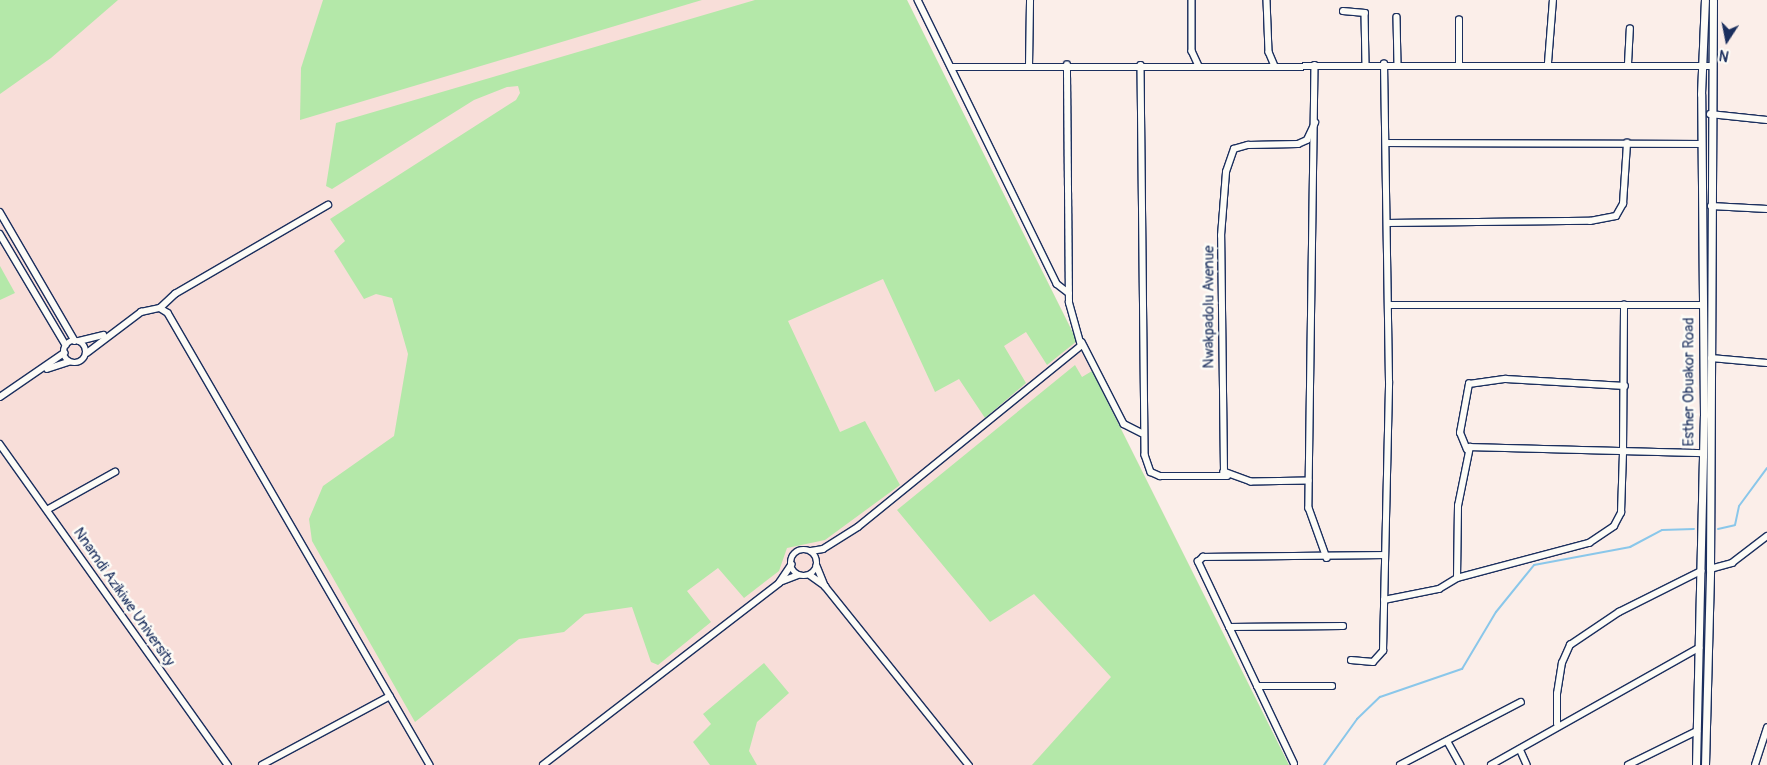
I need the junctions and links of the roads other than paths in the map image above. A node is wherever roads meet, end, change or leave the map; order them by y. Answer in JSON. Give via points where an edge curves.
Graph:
{"nodes":[{"id":1,"x":918,"y":0,"type":"edge"},
{"id":2,"x":1030,"y":0,"type":"edge"},
{"id":3,"x":1192,"y":0,"type":"edge"},
{"id":4,"x":1267,"y":0,"type":"edge"},
{"id":5,"x":1553,"y":0,"type":"edge"},
{"id":6,"x":1705,"y":0,"type":"edge"},
{"id":7,"x":1713,"y":0,"type":"edge"},
{"id":8,"x":1343,"y":11,"type":"dead end"},
{"id":9,"x":1397,"y":17,"type":"dead end"},
{"id":10,"x":1459,"y":20,"type":"dead end"},
{"id":11,"x":1630,"y":29,"type":"dead end"},
{"id":12,"x":1548,"y":63,"type":"junction"},
{"id":13,"x":1315,"y":64,"type":"junction"},
{"id":14,"x":1366,"y":64,"type":"junction"},
{"id":15,"x":1384,"y":64,"type":"junction"},
{"id":16,"x":1398,"y":64,"type":"junction"},
{"id":17,"x":1459,"y":64,"type":"junction"},
{"id":18,"x":1628,"y":64,"type":"junction"},
{"id":19,"x":1067,"y":65,"type":"junction"},
{"id":20,"x":1141,"y":65,"type":"junction"},
{"id":21,"x":1029,"y":66,"type":"junction"},
{"id":22,"x":1199,"y":66,"type":"junction"},
{"id":23,"x":1275,"y":66,"type":"junction"},
{"id":24,"x":1702,"y":66,"type":"junction"},
{"id":25,"x":1710,"y":66,"type":"junction"},
{"id":26,"x":952,"y":67,"type":"junction"},
{"id":27,"x":1710,"y":114,"type":"junction"},
{"id":28,"x":1767,"y":120,"type":"edge"},
{"id":29,"x":1315,"y":123,"type":"junction"},
{"id":30,"x":1627,"y":143,"type":"junction"},
{"id":31,"x":1386,"y":144,"type":"junction"},
{"id":32,"x":1702,"y":144,"type":"junction"},
{"id":33,"x":328,"y":205,"type":"dead end"},
{"id":34,"x":1710,"y":206,"type":"junction"},
{"id":35,"x":1767,"y":209,"type":"edge"},
{"id":36,"x":0,"y":212,"type":"edge"},
{"id":37,"x":1387,"y":223,"type":"junction"},
{"id":38,"x":0,"y":234,"type":"edge"},
{"id":39,"x":1069,"y":293,"type":"junction"},
{"id":40,"x":1388,"y":305,"type":"junction"},
{"id":41,"x":1703,"y":305,"type":"junction"},
{"id":42,"x":1624,"y":306,"type":"junction"},
{"id":43,"x":160,"y":308,"type":"junction"},
{"id":44,"x":105,"y":335,"type":"junction"},
{"id":45,"x":77,"y":341,"type":"junction"},
{"id":46,"x":1081,"y":341,"type":"junction"},
{"id":47,"x":66,"y":345,"type":"junction"},
{"id":48,"x":64,"y":352,"type":"junction"},
{"id":49,"x":87,"y":353,"type":"junction"},
{"id":50,"x":1711,"y":358,"type":"junction"},
{"id":51,"x":69,"y":362,"type":"junction"},
{"id":52,"x":1767,"y":363,"type":"edge"},
{"id":53,"x":42,"y":370,"type":"junction"},
{"id":54,"x":1625,"y":386,"type":"junction"},
{"id":55,"x":0,"y":397,"type":"edge"},
{"id":56,"x":1142,"y":433,"type":"junction"},
{"id":57,"x":0,"y":444,"type":"edge"},
{"id":58,"x":1467,"y":450,"type":"junction"},
{"id":59,"x":1623,"y":453,"type":"junction"},
{"id":60,"x":1703,"y":453,"type":"junction"},
{"id":61,"x":115,"y":472,"type":"dead end"},
{"id":62,"x":1227,"y":476,"type":"junction"},
{"id":63,"x":1309,"y":481,"type":"junction"},
{"id":64,"x":47,"y":510,"type":"junction"},
{"id":65,"x":1767,"y":536,"type":"edge"},
{"id":66,"x":823,"y":549,"type":"junction"},
{"id":67,"x":811,"y":551,"type":"junction"},
{"id":68,"x":1384,"y":555,"type":"junction"},
{"id":69,"x":1327,"y":558,"type":"junction"},
{"id":70,"x":818,"y":563,"type":"junction"},
{"id":71,"x":791,"y":565,"type":"junction"},
{"id":72,"x":1710,"y":569,"type":"junction"},
{"id":73,"x":1701,"y":571,"type":"junction"},
{"id":74,"x":798,"y":575,"type":"junction"},
{"id":75,"x":810,"y":575,"type":"junction"},
{"id":76,"x":1457,"y":578,"type":"junction"},
{"id":77,"x":778,"y":583,"type":"junction"},
{"id":78,"x":825,"y":586,"type":"junction"},
{"id":79,"x":1384,"y":600,"type":"junction"},
{"id":80,"x":1343,"y":626,"type":"dead end"},
{"id":81,"x":1228,"y":628,"type":"junction"},
{"id":82,"x":1699,"y":648,"type":"junction"},
{"id":83,"x":1351,"y":660,"type":"dead end"},
{"id":84,"x":1257,"y":686,"type":"junction"},
{"id":85,"x":1332,"y":686,"type":"dead end"},
{"id":86,"x":390,"y":696,"type":"junction"},
{"id":87,"x":1521,"y":702,"type":"dead end"},
{"id":88,"x":1557,"y":724,"type":"junction"},
{"id":89,"x":1767,"y":728,"type":"edge"},
{"id":90,"x":1697,"y":731,"type":"junction"},
{"id":91,"x":1448,"y":742,"type":"junction"},
{"id":92,"x":1520,"y":749,"type":"junction"},
{"id":93,"x":1294,"y":764,"type":"dead end"},
{"id":94,"x":228,"y":765,"type":"edge"},
{"id":95,"x":262,"y":765,"type":"edge"},
{"id":96,"x":430,"y":765,"type":"edge"},
{"id":97,"x":543,"y":765,"type":"edge"},
{"id":98,"x":969,"y":765,"type":"edge"},
{"id":99,"x":1400,"y":765,"type":"edge"},
{"id":100,"x":1461,"y":765,"type":"edge"},
{"id":101,"x":1491,"y":765,"type":"edge"},
{"id":102,"x":1527,"y":765,"type":"edge"},
{"id":103,"x":1628,"y":765,"type":"edge"},
{"id":104,"x":1696,"y":765,"type":"edge"},
{"id":105,"x":1705,"y":765,"type":"edge"},
{"id":106,"x":1755,"y":765,"type":"edge"}],
"edges":[{"from":1,"to":26,"type":"street"},
{"from":2,"to":21,"type":"street"},
{"from":3,"to":22,"type":"street","via":[[1192,51]]},
{"from":4,"to":23,"type":"street","via":[[1269,52]]},
{"from":5,"to":12,"type":"street"},
{"from":6,"to":24,"type":"street","name":"Esther Obuakor Road"},
{"from":7,"to":25,"type":"street","name":"Esther Obuakor Road"},
{"from":8,"to":14,"type":"street","via":[[1365,13]]},
{"from":9,"to":16,"type":"street"},
{"from":10,"to":17,"type":"street"},
{"from":11,"to":18,"type":"street"},
{"from":12,"to":17,"type":"street"},
{"from":12,"to":18,"type":"street"},
{"from":13,"to":14,"type":"street"},
{"from":13,"to":23,"type":"street"},
{"from":13,"to":29,"type":"street"},
{"from":14,"to":15,"type":"street"},
{"from":15,"to":16,"type":"street"},
{"from":15,"to":31,"type":"street"},
{"from":16,"to":17,"type":"street"},
{"from":18,"to":24,"type":"street"},
{"from":19,"to":20,"type":"street"},
{"from":19,"to":21,"type":"street"},
{"from":19,"to":39,"type":"street"},
{"from":20,"to":22,"type":"street"},
{"from":20,"to":56,"type":"street"},
{"from":21,"to":26,"type":"street"},
{"from":22,"to":23,"type":"street"},
{"from":24,"to":25,"type":"street"},
{"from":24,"to":32,"type":"street","name":"Esther Obuakor Road"},
{"from":25,"to":27,"type":"street","name":"Esther Obuakor Road"},
{"from":26,"to":39,"type":"street","via":[[1057,284]]},
{"from":27,"to":28,"type":"street"},
{"from":27,"to":34,"type":"street","name":"Esther Obuakor Road"},
{"from":29,"to":62,"type":"street","name":"Nwakpadolu Avenue","via":[[1307,140],[1298,144],[1239,146],[1226,172],[1221,236],[1223,465]]},
{"from":29,"to":63,"type":"street","via":[[1313,433]]},
{"from":30,"to":31,"type":"street"},
{"from":30,"to":32,"type":"street"},
{"from":30,"to":37,"type":"street","via":[[1623,204],[1616,216],[1590,221]]},
{"from":31,"to":37,"type":"street"},
{"from":32,"to":41,"type":"street","name":"Esther Obuakor Road"},
{"from":33,"to":43,"type":"street","via":[[175,294]]},
{"from":34,"to":35,"type":"street"},
{"from":34,"to":50,"type":"street","name":"Esther Obuakor Road"},
{"from":36,"to":45,"type":"street"},
{"from":37,"to":40,"type":"street"},
{"from":38,"to":47,"type":"street"},
{"from":39,"to":46,"type":"street","via":[[1071,316]]},
{"from":40,"to":42,"type":"street"},
{"from":40,"to":68,"type":"street"},
{"from":41,"to":42,"type":"street"},
{"from":41,"to":60,"type":"street","name":"Esther Obuakor Road"},
{"from":42,"to":54,"type":"street"},
{"from":43,"to":44,"type":"street","via":[[141,312]]},
{"from":43,"to":86,"type":"street","via":[[184,339]]},
{"from":44,"to":45,"type":"street"},
{"from":44,"to":49,"type":"street"},
{"from":45,"to":47,"type":"street"},
{"from":45,"to":49,"type":"street"},
{"from":46,"to":56,"type":"street","via":[[1124,424]]},
{"from":46,"to":66,"type":"street","via":[[1079,349],[858,527]]},
{"from":47,"to":48,"type":"street"},
{"from":48,"to":51,"type":"street"},
{"from":48,"to":53,"type":"street"},
{"from":49,"to":51,"type":"street","via":[[83,361]]},
{"from":50,"to":52,"type":"street"},
{"from":50,"to":72,"type":"street","name":"Esther Obuakor Road"},
{"from":51,"to":53,"type":"street"},
{"from":53,"to":55,"type":"street"},
{"from":54,"to":58,"type":"street","via":[[1506,379],[1469,384],[1460,432]]},
{"from":54,"to":59,"type":"street"},
{"from":56,"to":62,"type":"street","via":[[1151,472]]},
{"from":57,"to":64,"type":"street","name":"Nnamdi Azikiwe University"},
{"from":58,"to":59,"type":"street","via":[[1473,446]]},
{"from":58,"to":76,"type":"street","via":[[1458,506]]},
{"from":59,"to":60,"type":"street"},
{"from":59,"to":76,"type":"street","via":[[1620,514],[1604,536]]},
{"from":60,"to":73,"type":"street","name":"Esther Obuakor Road"},
{"from":61,"to":64,"type":"street"},
{"from":62,"to":63,"type":"street","via":[[1251,482]]},
{"from":63,"to":69,"type":"street","via":[[1309,508]]},
{"from":64,"to":94,"type":"street","name":"Nnamdi Azikiwe University"},
{"from":65,"to":72,"type":"street","via":[[1732,563]]},
{"from":66,"to":67,"type":"street"},
{"from":66,"to":70,"type":"street"},
{"from":67,"to":70,"type":"street"},
{"from":67,"to":71,"type":"street","via":[[799,551]]},
{"from":68,"to":69,"type":"street"},
{"from":68,"to":79,"type":"street"},
{"from":69,"to":81,"type":"street","via":[[1203,557],[1198,568]]},
{"from":70,"to":75,"type":"street"},
{"from":70,"to":78,"type":"street"},
{"from":71,"to":74,"type":"street"},
{"from":71,"to":77,"type":"street"},
{"from":72,"to":105,"type":"street","name":"Esther Obuakor Road"},
{"from":73,"to":82,"type":"street","name":"Esther Obuakor Road"},
{"from":73,"to":88,"type":"street","via":[[1619,612],[1570,645],[1557,694]]},
{"from":74,"to":75,"type":"street"},
{"from":74,"to":77,"type":"street"},
{"from":75,"to":78,"type":"street"},
{"from":76,"to":79,"type":"street","via":[[1439,588]]},
{"from":77,"to":97,"type":"street"},
{"from":78,"to":98,"type":"street"},
{"from":79,"to":83,"type":"street","via":[[1382,657],[1373,662]]},
{"from":80,"to":81,"type":"street"},
{"from":81,"to":84,"type":"street"},
{"from":82,"to":88,"type":"street"},
{"from":82,"to":90,"type":"street","name":"Esther Obuakor Road"},
{"from":84,"to":85,"type":"street"},
{"from":84,"to":93,"type":"street"},
{"from":86,"to":95,"type":"street"},
{"from":86,"to":96,"type":"street"},
{"from":87,"to":91,"type":"street"},
{"from":88,"to":92,"type":"street"},
{"from":89,"to":106,"type":"street"},
{"from":90,"to":103,"type":"street"},
{"from":90,"to":104,"type":"street","name":"Esther Obuakor Road"},
{"from":91,"to":99,"type":"street"},
{"from":91,"to":100,"type":"street"},
{"from":92,"to":101,"type":"street"},
{"from":92,"to":102,"type":"street"}]}
